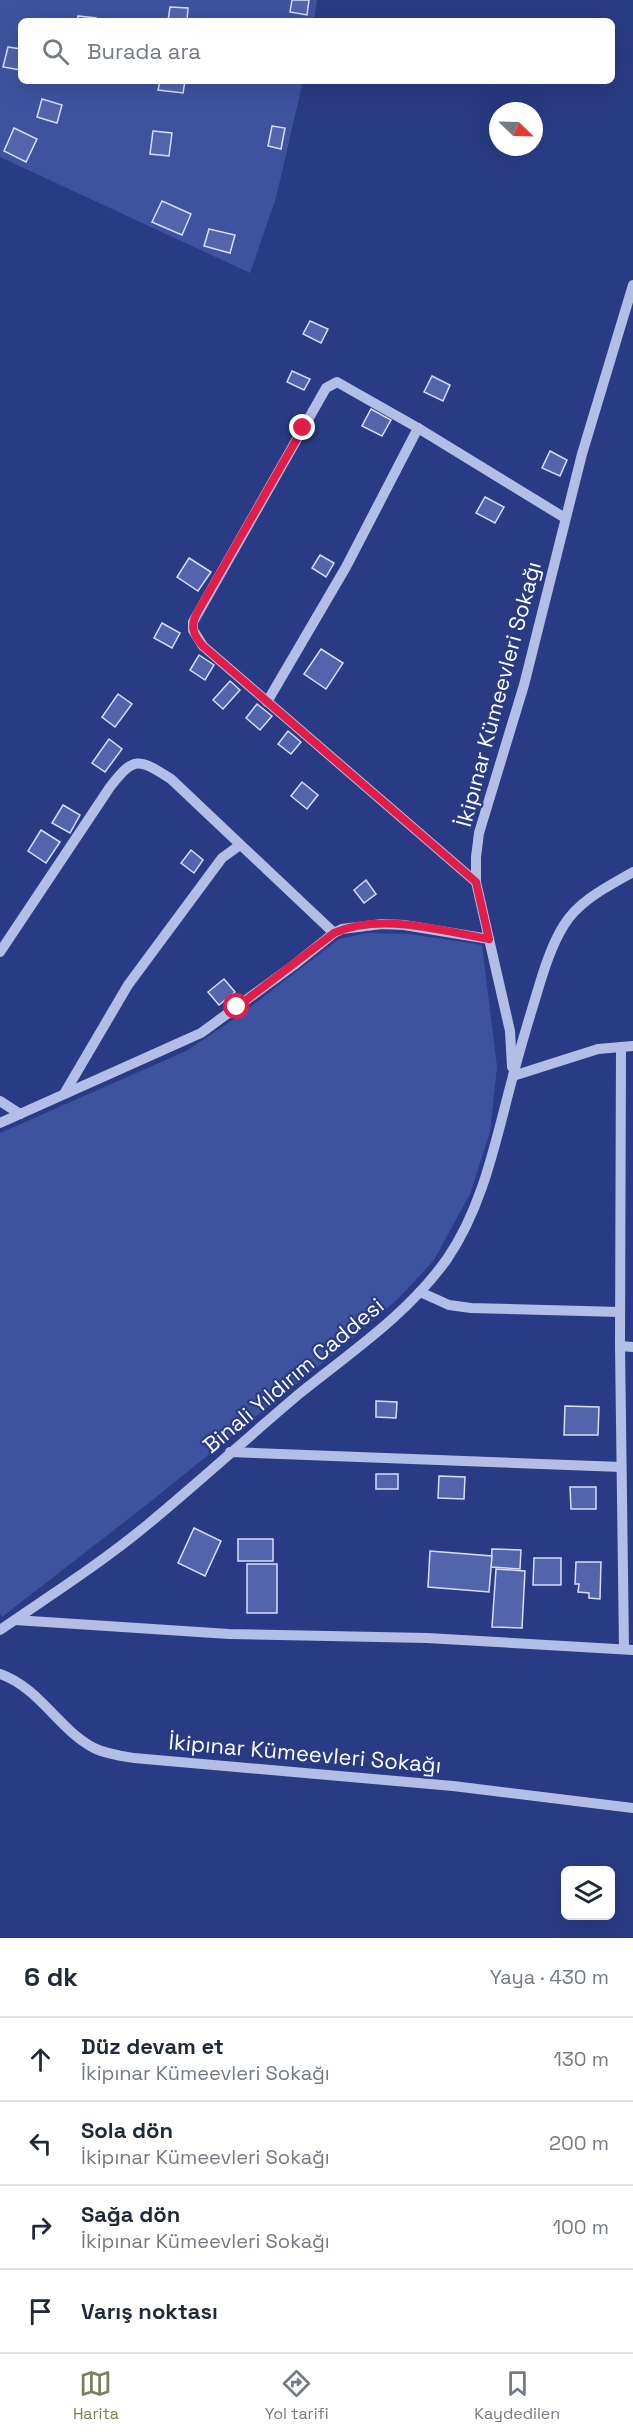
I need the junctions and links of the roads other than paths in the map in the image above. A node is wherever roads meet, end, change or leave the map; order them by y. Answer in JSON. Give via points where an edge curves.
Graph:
{"nodes":[{"id":1,"x":633,"y":285,"type":"edge"},
{"id":2,"x":418,"y":428,"type":"junction"},
{"id":3,"x":565,"y":518,"type":"junction"},
{"id":4,"x":267,"y":702,"type":"junction"},
{"id":5,"x":240,"y":845,"type":"junction"},
{"id":6,"x":633,"y":872,"type":"edge"},
{"id":7,"x":476,"y":882,"type":"junction"},
{"id":8,"x":334,"y":933,"type":"junction"},
{"id":9,"x":489,"y":939,"type":"junction"},
{"id":10,"x":0,"y":951,"type":"edge"},
{"id":11,"x":633,"y":1046,"type":"edge"},
{"id":12,"x":621,"y":1047,"type":"junction"},
{"id":13,"x":513,"y":1076,"type":"junction"},
{"id":14,"x":64,"y":1094,"type":"junction"},
{"id":15,"x":0,"y":1101,"type":"edge"},
{"id":16,"x":20,"y":1113,"type":"junction"},
{"id":17,"x":0,"y":1123,"type":"edge"},
{"id":18,"x":420,"y":1292,"type":"junction"},
{"id":19,"x":620,"y":1312,"type":"junction"},
{"id":20,"x":620,"y":1346,"type":"junction"},
{"id":21,"x":633,"y":1347,"type":"edge"},
{"id":22,"x":230,"y":1452,"type":"junction"},
{"id":23,"x":621,"y":1467,"type":"junction"},
{"id":24,"x":15,"y":1620,"type":"junction"},
{"id":25,"x":0,"y":1630,"type":"edge"},
{"id":26,"x":628,"y":1649,"type":"edge"},
{"id":27,"x":0,"y":1674,"type":"edge"},
{"id":28,"x":633,"y":1808,"type":"edge"}],
"edges":[{"from":1,"to":3,"type":"street","name":"İkipınar Kümeevleri Sokağı"},
{"from":2,"to":3,"type":"street","name":"İkipınar Kümeevleri Sokağı"},
{"from":2,"to":4,"type":"street","via":[[346,567]]},
{"from":2,"to":4,"type":"street","name":"İkipınar Kümeevleri Sokağı","via":[[345,385],[337,382],[326,388],[197,613],[193,622],[196,639]]},
{"from":3,"to":7,"type":"street","name":"İkipınar Kümeevleri Sokağı","via":[[524,685],[479,833]]},
{"from":4,"to":7,"type":"street","name":"İkipınar Kümeevleri Sokağı"},
{"from":5,"to":8,"type":"street"},
{"from":5,"to":10,"type":"street","via":[[171,779],[153,767],[133,763],[110,787]]},
{"from":5,"to":14,"type":"street","via":[[222,858],[128,985]]},
{"from":6,"to":13,"type":"street","via":[[576,910],[564,924],[538,991]]},
{"from":7,"to":9,"type":"street","name":"İkipınar Kümeevleri Sokağı"},
{"from":8,"to":9,"type":"street","via":[[381,924]]},
{"from":8,"to":14,"type":"street","via":[[201,1033]]},
{"from":9,"to":13,"type":"street","name":"İkipınar Kümeevleri Sokağı","via":[[510,1031]]},
{"from":11,"to":12,"type":"street"},
{"from":12,"to":13,"type":"street","via":[[598,1049]]},
{"from":12,"to":19,"type":"street"},
{"from":13,"to":18,"type":"street","name":"Binali Yıldırım Caddesi","via":[[478,1197],[449,1256]]},
{"from":14,"to":16,"type":"street"},
{"from":15,"to":16,"type":"street"},
{"from":16,"to":17,"type":"street"},
{"from":18,"to":19,"type":"street","via":[[449,1305],[471,1308]]},
{"from":18,"to":22,"type":"street","name":"Binali Yıldırım Caddesi"},
{"from":19,"to":20,"type":"street"},
{"from":20,"to":21,"type":"street"},
{"from":20,"to":23,"type":"street"},
{"from":22,"to":23,"type":"street"},
{"from":22,"to":24,"type":"street","name":"Binali Yıldırım Caddesi","via":[[146,1526]]},
{"from":23,"to":26,"type":"street"},
{"from":24,"to":25,"type":"street","name":"Binali Yıldırım Caddesi"},
{"from":24,"to":26,"type":"street","via":[[229,1634],[428,1638]]},
{"from":27,"to":28,"type":"street","name":"İkipınar Kümeevleri Sokağı","via":[[34,1693],[76,1736],[109,1754],[453,1786]]}]}
